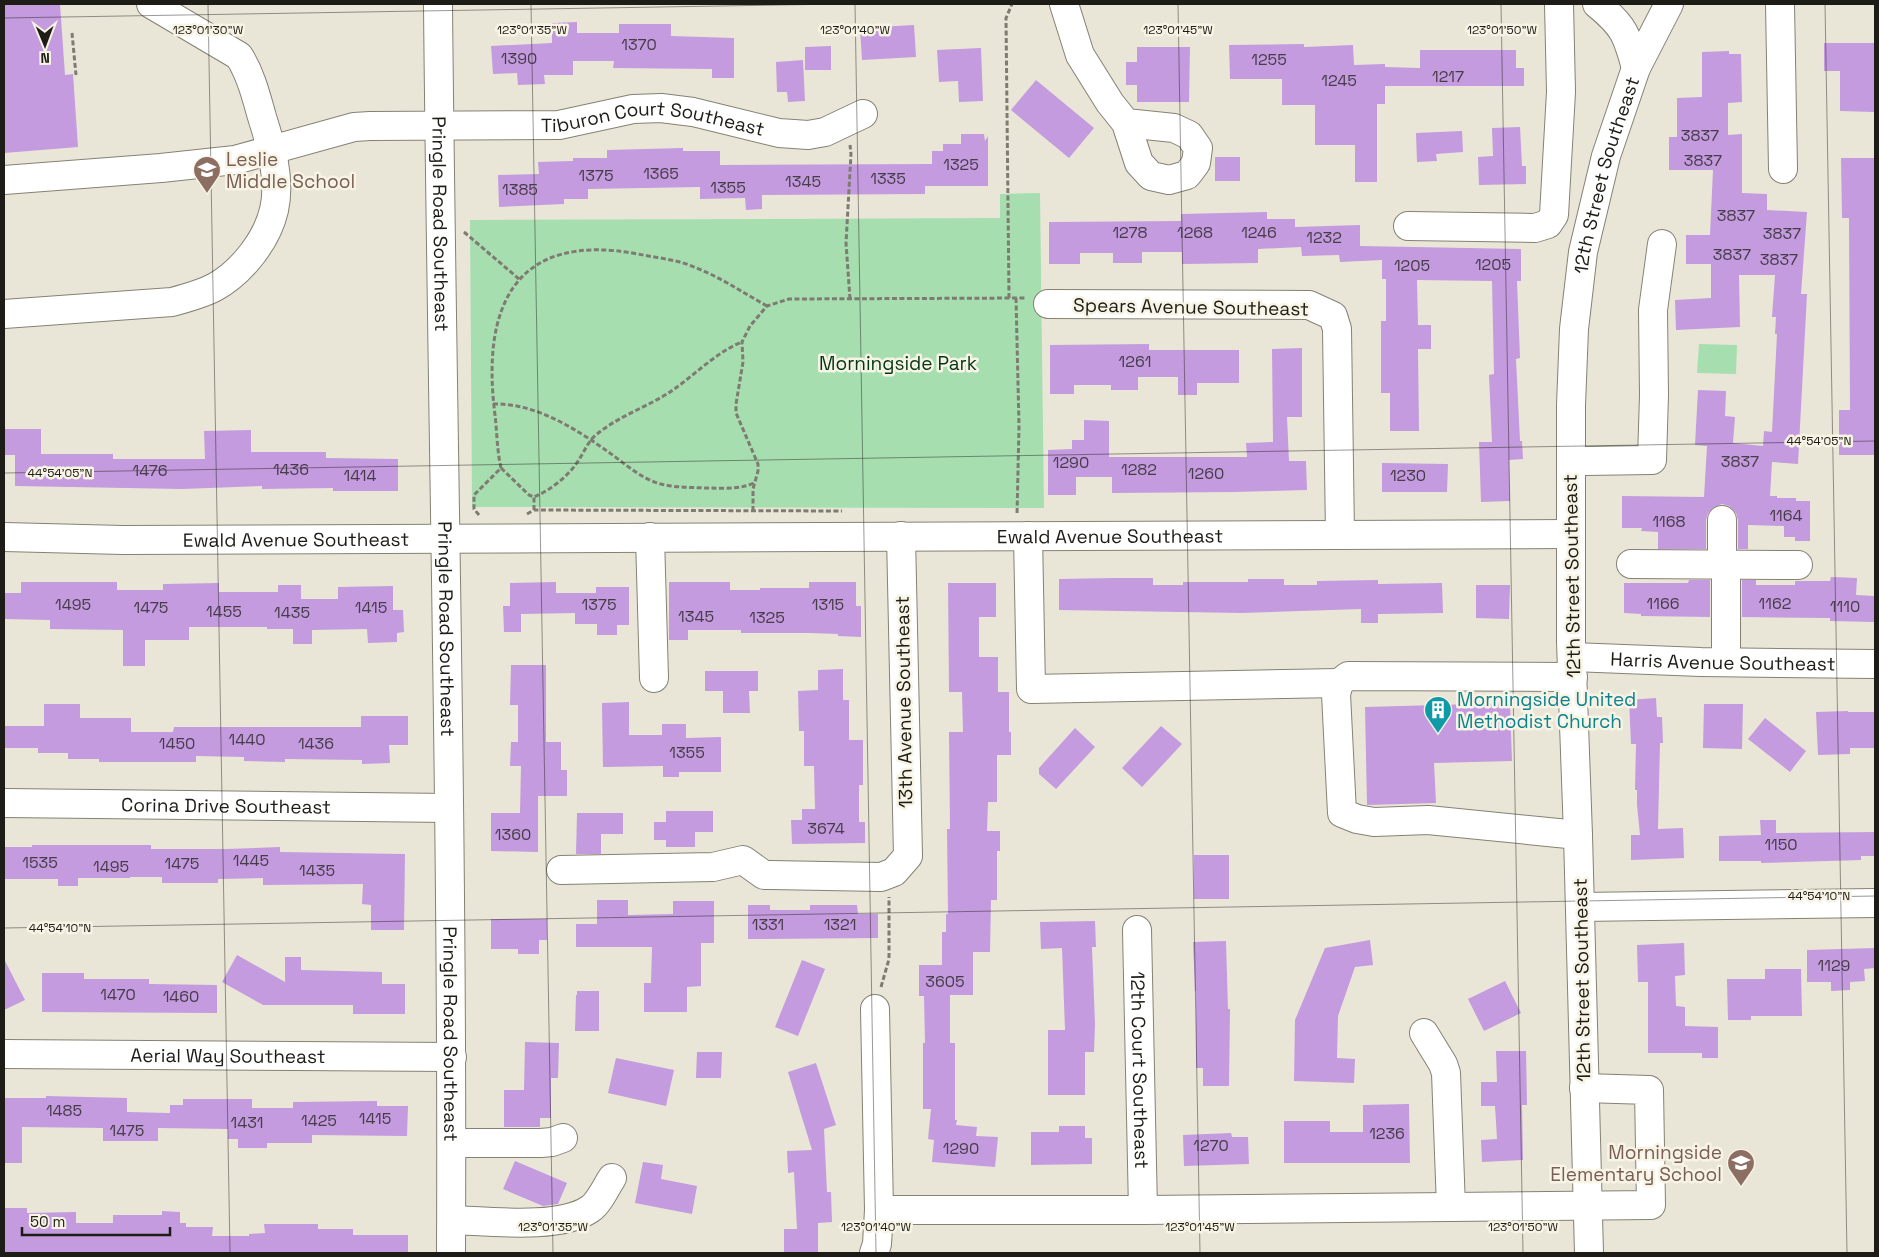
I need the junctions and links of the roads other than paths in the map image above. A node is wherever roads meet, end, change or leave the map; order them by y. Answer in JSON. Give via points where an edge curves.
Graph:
{"nodes":[{"id":1,"x":152,"y":4,"type":"edge"},
{"id":2,"x":438,"y":4,"type":"edge"},
{"id":3,"x":1064,"y":4,"type":"edge"},
{"id":4,"x":1559,"y":4,"type":"edge"},
{"id":5,"x":1598,"y":4,"type":"edge"},
{"id":6,"x":1669,"y":4,"type":"edge"},
{"id":7,"x":1780,"y":4,"type":"edge"},
{"id":8,"x":1636,"y":68,"type":"junction"},
{"id":9,"x":855,"y":118,"type":"road end"},
{"id":10,"x":1126,"y":123,"type":"dead end"},
{"id":11,"x":438,"y":125,"type":"junction"},
{"id":12,"x":272,"y":151,"type":"junction"},
{"id":13,"x":1783,"y":169,"type":"dead end"},
{"id":14,"x":4,"y":180,"type":"edge"},
{"id":15,"x":1408,"y":226,"type":"dead end"},
{"id":16,"x":1662,"y":244,"type":"dead end"},
{"id":17,"x":1048,"y":304,"type":"road end"},
{"id":18,"x":4,"y":314,"type":"edge"},
{"id":19,"x":1584,"y":460,"type":"dead end"},
{"id":20,"x":1722,"y":520,"type":"dead end"},
{"id":21,"x":1018,"y":524,"type":"junction"},
{"id":22,"x":1570,"y":534,"type":"junction"},
{"id":23,"x":1340,"y":535,"type":"junction"},
{"id":24,"x":901,"y":536,"type":"junction"},
{"id":25,"x":4,"y":537,"type":"edge"},
{"id":26,"x":444,"y":538,"type":"junction"},
{"id":27,"x":650,"y":538,"type":"junction"},
{"id":28,"x":1630,"y":564,"type":"dead end"},
{"id":29,"x":1724,"y":565,"type":"junction"},
{"id":30,"x":1798,"y":565,"type":"dead end"},
{"id":31,"x":1726,"y":662,"type":"junction"},
{"id":32,"x":1875,"y":664,"type":"edge"},
{"id":33,"x":1573,"y":667,"type":"junction"},
{"id":34,"x":654,"y":678,"type":"dead end"},
{"id":35,"x":1339,"y":683,"type":"junction"},
{"id":36,"x":4,"y":803,"type":"edge"},
{"id":37,"x":449,"y":808,"type":"junction"},
{"id":38,"x":1578,"y":835,"type":"junction"},
{"id":39,"x":561,"y":870,"type":"dead end"},
{"id":40,"x":1875,"y":903,"type":"edge"},
{"id":41,"x":1580,"y":907,"type":"junction"},
{"id":42,"x":1137,"y":930,"type":"dead end"},
{"id":43,"x":875,"y":1009,"type":"road end"},
{"id":44,"x":1424,"y":1033,"type":"dead end"},
{"id":45,"x":4,"y":1054,"type":"edge"},
{"id":46,"x":452,"y":1057,"type":"junction"},
{"id":47,"x":1584,"y":1088,"type":"junction"},
{"id":48,"x":563,"y":1138,"type":"dead end"},
{"id":49,"x":452,"y":1143,"type":"junction"},
{"id":50,"x":612,"y":1178,"type":"dead end"},
{"id":51,"x":1589,"y":1205,"type":"junction"},
{"id":52,"x":1451,"y":1207,"type":"junction"},
{"id":53,"x":879,"y":1210,"type":"junction"},
{"id":54,"x":1143,"y":1210,"type":"junction"},
{"id":55,"x":452,"y":1220,"type":"junction"},
{"id":56,"x":451,"y":1253,"type":"edge"},
{"id":57,"x":874,"y":1253,"type":"edge"},
{"id":58,"x":1590,"y":1253,"type":"edge"}],
"edges":[{"from":1,"to":12,"type":"street","via":[[239,56],[248,71]]},
{"from":2,"to":11,"type":"street","name":"Pringle Road Southeast"},
{"from":3,"to":10,"type":"street","via":[[1080,55]]},
{"from":4,"to":15,"type":"street","via":[[1561,92],[1558,168],[1551,220],[1535,228]]},
{"from":5,"to":8,"type":"street","via":[[1614,17],[1624,31]]},
{"from":6,"to":8,"type":"street","name":"12th Street Southeast"},
{"from":7,"to":13,"type":"street"},
{"from":8,"to":22,"type":"street","name":"12th Street Southeast","via":[[1604,164],[1583,252],[1574,329]]},
{"from":9,"to":11,"type":"street","name":"Tiburon Court Southeast","via":[[825,132],[808,135],[780,133],[693,112],[661,108],[633,109],[559,125]]},
{"from":11,"to":12,"type":"street","name":"Tiburon Court Southeast","via":[[354,127]]},
{"from":11,"to":26,"type":"street","name":"Pringle Road Southeast"},
{"from":12,"to":14,"type":"street","name":"Tiburon Court Southeast","via":[[235,160]]},
{"from":12,"to":18,"type":"street","via":[[274,210],[263,237],[233,274],[216,286],[196,296],[172,302]]},
{"from":16,"to":19,"type":"street","via":[[1652,318],[1652,460]]},
{"from":17,"to":23,"type":"street","name":"Spears Avenue Southeast","via":[[1309,306],[1333,316],[1338,328]]},
{"from":20,"to":29,"type":"street"},
{"from":21,"to":23,"type":"street","name":"Ewald Avenue Southeast"},
{"from":21,"to":24,"type":"street","name":"Ewald Avenue Southeast"},
{"from":21,"to":35,"type":"street","name":"Harris Avenue Southeast","via":[[1031,689]]},
{"from":22,"to":23,"type":"street","name":"Ewald Avenue Southeast"},
{"from":22,"to":33,"type":"street","name":"12th Street Southeast"},
{"from":24,"to":27,"type":"street","name":"Ewald Avenue Southeast"},
{"from":24,"to":39,"type":"street","name":"13th Avenue Southeast","via":[[908,856],[895,870],[881,877],[764,874],[743,860],[713,866]]},
{"from":25,"to":26,"type":"street","name":"Ewald Avenue Southeast","via":[[123,540]]},
{"from":26,"to":27,"type":"street","name":"Ewald Avenue Southeast"},
{"from":26,"to":37,"type":"street","name":"Pringle Road Southeast"},
{"from":27,"to":34,"type":"street"},
{"from":28,"to":29,"type":"street"},
{"from":29,"to":30,"type":"street"},
{"from":29,"to":31,"type":"street"},
{"from":31,"to":32,"type":"street","name":"Harris Avenue Southeast"},
{"from":31,"to":33,"type":"street","name":"Harris Avenue Southeast"},
{"from":33,"to":35,"type":"street","name":"Harris Avenue Southeast","via":[[1348,676]]},
{"from":33,"to":38,"type":"street","name":"12th Street Southeast"},
{"from":35,"to":38,"type":"street","via":[[1336,694],[1342,813],[1374,822],[1428,820]]},
{"from":36,"to":37,"type":"street","name":"Corina Drive Southeast"},
{"from":37,"to":46,"type":"street","name":"Pringle Road Southeast"},
{"from":38,"to":41,"type":"street","name":"12th Street Southeast"},
{"from":40,"to":41,"type":"street"},
{"from":41,"to":47,"type":"street","name":"12th Street Southeast"},
{"from":42,"to":54,"type":"street","name":"12th Court Southeast"},
{"from":43,"to":53,"type":"street"},
{"from":44,"to":52,"type":"street","via":[[1446,1073]]},
{"from":45,"to":46,"type":"street","name":"Aerial Way Southeast"},
{"from":46,"to":49,"type":"street","name":"Pringle Road Southeast"},
{"from":47,"to":51,"type":"street","name":"12th Street Southeast"},
{"from":47,"to":51,"type":"street","via":[[1649,1090],[1650,1205]]},
{"from":48,"to":49,"type":"street","via":[[541,1143]]},
{"from":49,"to":55,"type":"street","name":"Pringle Road Southeast"},
{"from":50,"to":55,"type":"street","via":[[591,1208],[577,1216],[556,1221]]},
{"from":51,"to":52,"type":"street"},
{"from":51,"to":58,"type":"street","name":"12th Street Southeast"},
{"from":52,"to":54,"type":"street"},
{"from":53,"to":54,"type":"street"},
{"from":53,"to":57,"type":"street"},
{"from":55,"to":56,"type":"street","name":"Pringle Road Southeast"}]}
